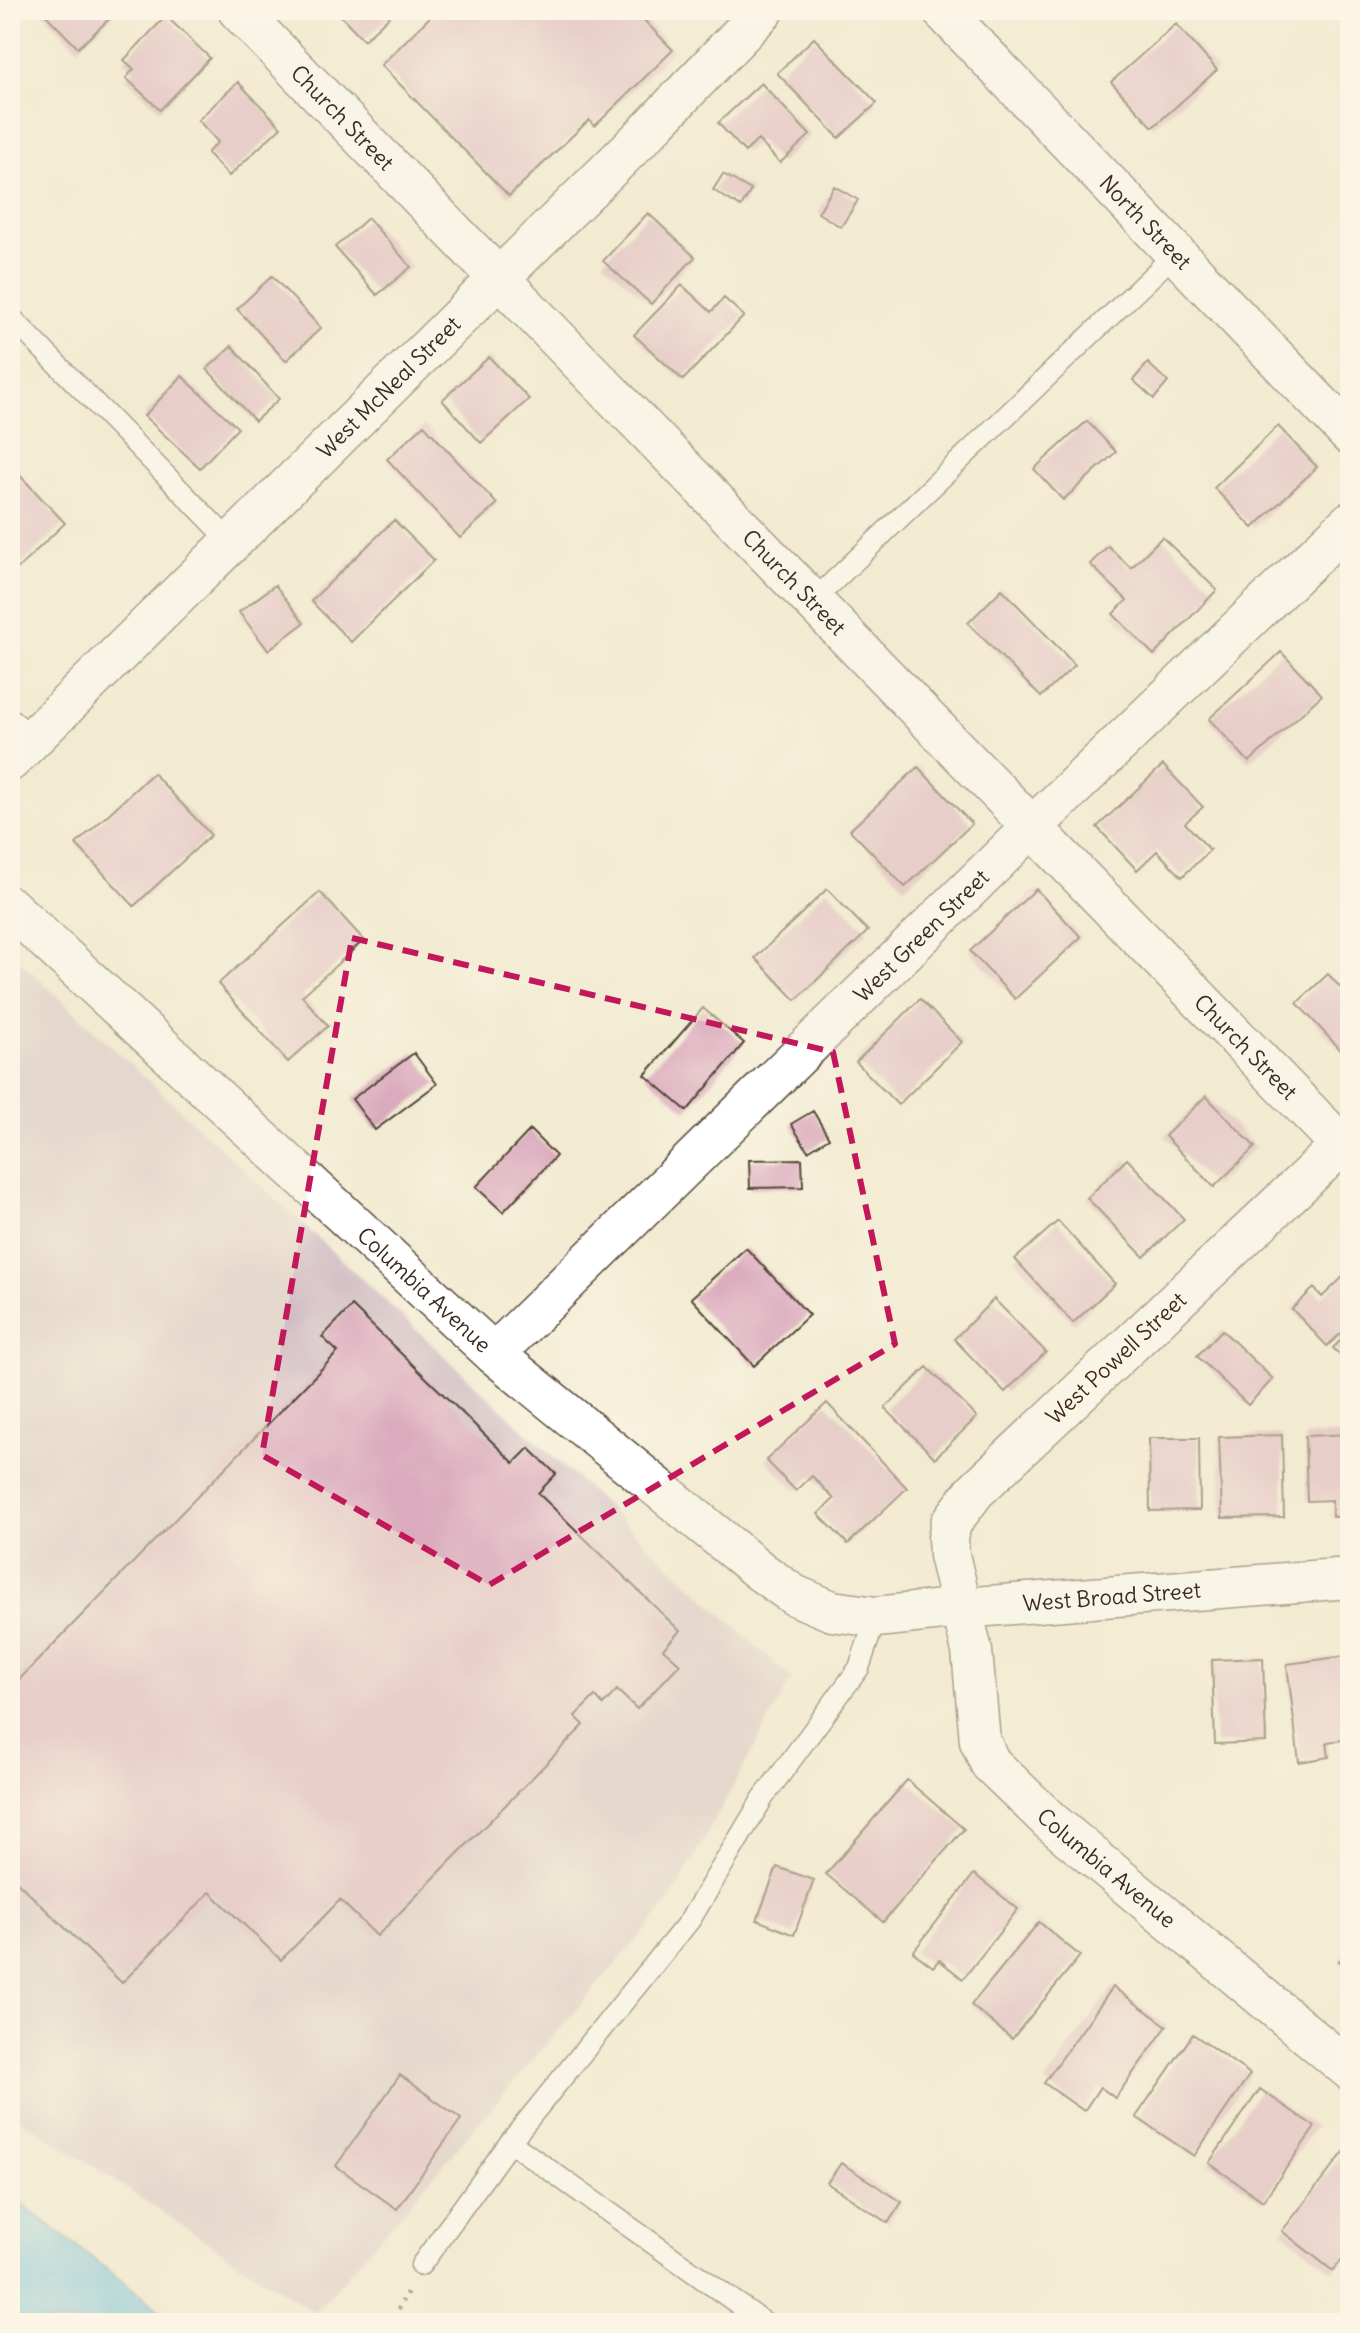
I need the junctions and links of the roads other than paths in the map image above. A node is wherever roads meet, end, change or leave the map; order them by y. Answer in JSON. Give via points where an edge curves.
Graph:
{"nodes":[{"id":1,"x":238,"y":10,"type":"edge"},
{"id":2,"x":764,"y":10,"type":"edge"},
{"id":3,"x":942,"y":10,"type":"edge"},
{"id":4,"x":1176,"y":253,"type":"junction"},
{"id":5,"x":497,"y":278,"type":"junction"},
{"id":6,"x":10,"y":316,"type":"edge"},
{"id":7,"x":1350,"y":435,"type":"edge"},
{"id":8,"x":1350,"y":522,"type":"edge"},
{"id":9,"x":231,"y":542,"type":"junction"},
{"id":10,"x":812,"y":602,"type":"junction"},
{"id":11,"x":18,"y":739,"type":"edge"},
{"id":12,"x":1031,"y":828,"type":"junction"},
{"id":13,"x":10,"y":907,"type":"edge"},
{"id":14,"x":1347,"y":1145,"type":"edge"},
{"id":15,"x":494,"y":1354,"type":"junction"},
{"id":16,"x":1350,"y":1578,"type":"edge"},
{"id":17,"x":962,"y":1608,"type":"junction"},
{"id":18,"x":876,"y":1617,"type":"junction"},
{"id":19,"x":1350,"y":2070,"type":"edge"},
{"id":20,"x":510,"y":2142,"type":"junction"},
{"id":21,"x":421,"y":2265,"type":"dead end"},
{"id":22,"x":765,"y":2323,"type":"edge"}],
"edges":[{"from":1,"to":5,"type":"street","name":"Church Street"},
{"from":2,"to":5,"type":"street","name":"West McNeal Street"},
{"from":3,"to":4,"type":"street","name":"North Street"},
{"from":4,"to":7,"type":"street","name":"North Street"},
{"from":4,"to":10,"type":"lane"},
{"from":5,"to":9,"type":"street","name":"West McNeal Street"},
{"from":5,"to":10,"type":"street","name":"Church Street"},
{"from":6,"to":9,"type":"lane"},
{"from":8,"to":12,"type":"street","name":"West Green Street"},
{"from":9,"to":11,"type":"street","name":"West McNeal Street"},
{"from":10,"to":12,"type":"street","name":"Church Street"},
{"from":12,"to":14,"type":"street","name":"Church Street"},
{"from":12,"to":15,"type":"street","name":"West Green Street"},
{"from":13,"to":15,"type":"street","name":"Columbia Avenue"},
{"from":14,"to":17,"type":"street","name":"West Powell Street","via":[[975,1491],[951,1523],[948,1538]]},
{"from":15,"to":18,"type":"street","name":"Columbia Avenue","via":[[794,1595],[832,1611]]},
{"from":16,"to":17,"type":"street","name":"West Broad Street"},
{"from":17,"to":18,"type":"street","name":"West Broad Street"},
{"from":17,"to":19,"type":"street","name":"Columbia Avenue","via":[[972,1651],[980,1741],[990,1763],[1050,1821]]},
{"from":18,"to":20,"type":"lane","via":[[859,1668],[763,1798],[690,1920]]},
{"from":20,"to":21,"type":"lane"},
{"from":20,"to":22,"type":"lane"}]}
